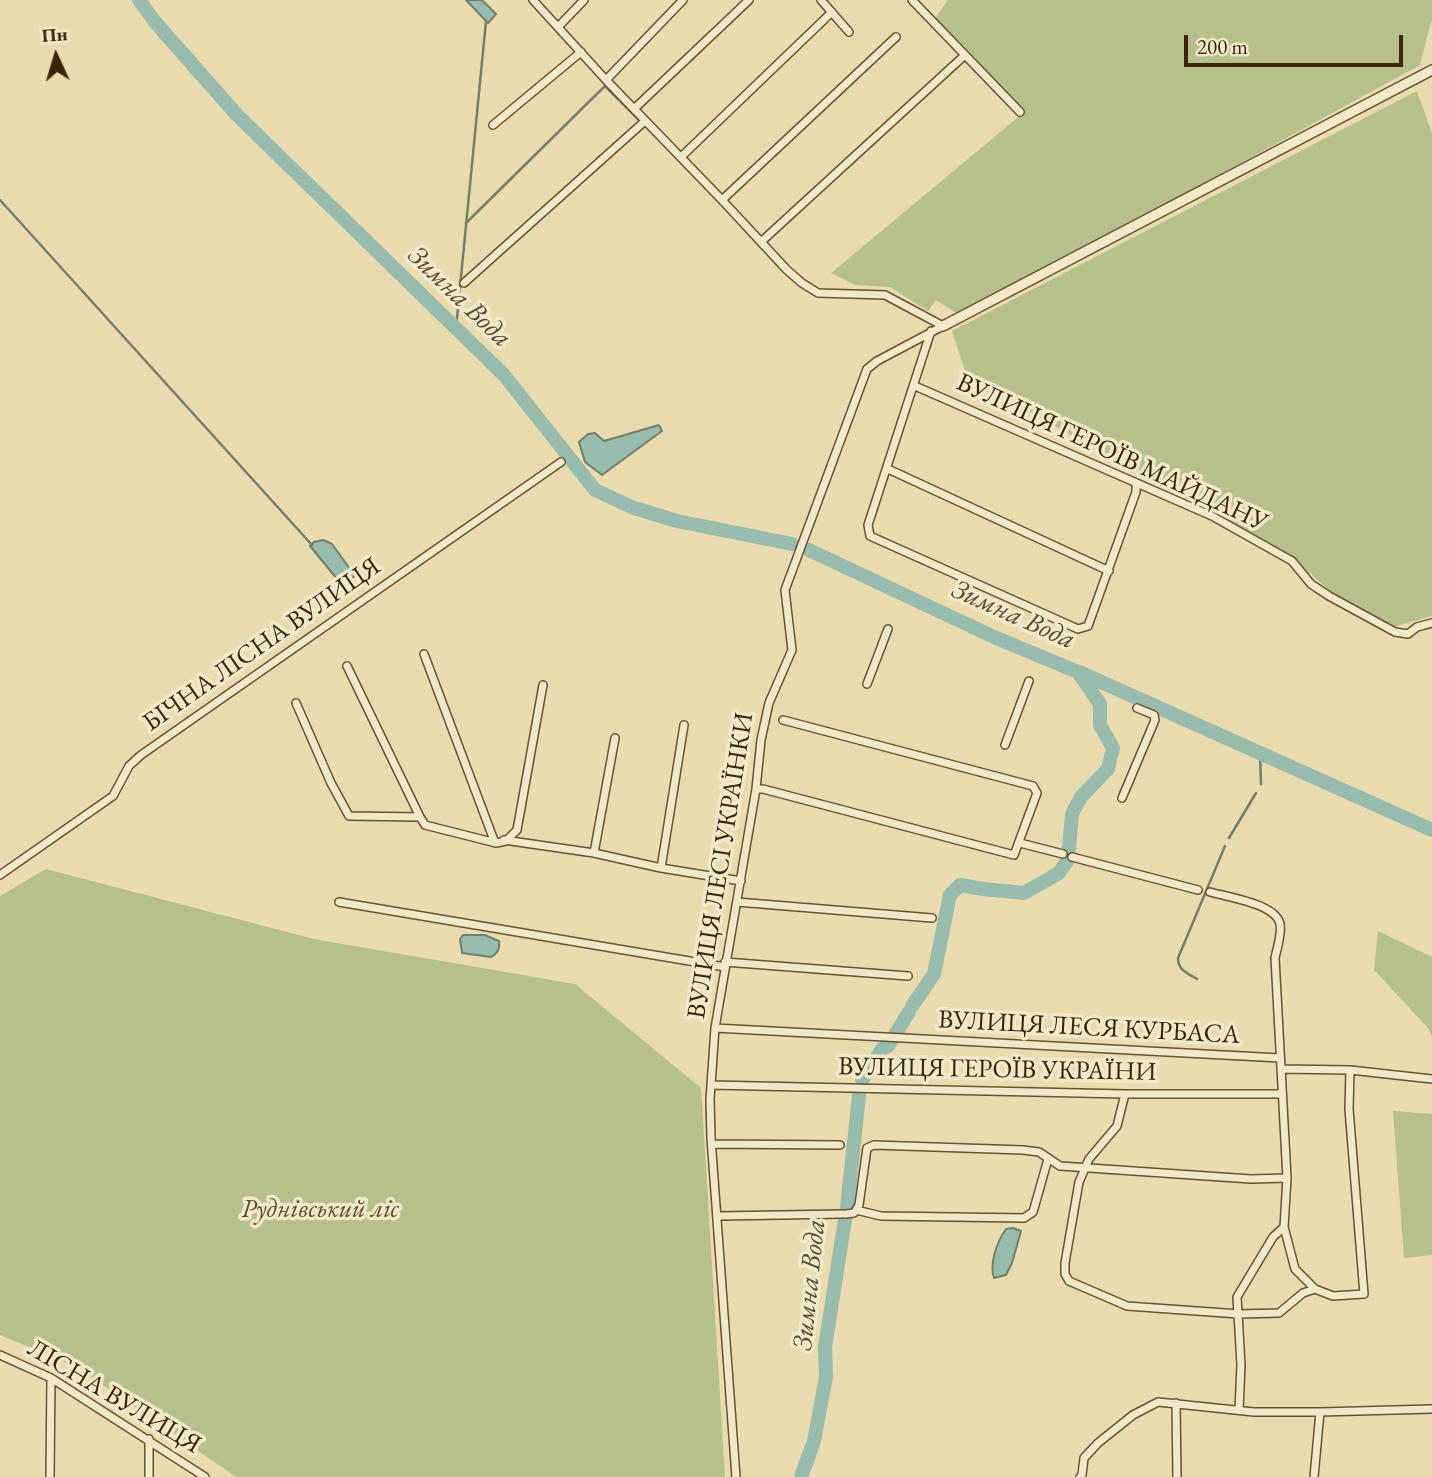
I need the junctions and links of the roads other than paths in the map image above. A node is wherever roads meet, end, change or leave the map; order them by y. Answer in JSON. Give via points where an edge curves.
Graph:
{"nodes":[{"id":1,"x":533,"y":0,"type":"edge"},
{"id":2,"x":584,"y":0,"type":"edge"},
{"id":3,"x":683,"y":0,"type":"edge"},
{"id":4,"x":749,"y":0,"type":"edge"},
{"id":5,"x":821,"y":0,"type":"edge"},
{"id":6,"x":912,"y":0,"type":"edge"},
{"id":7,"x":832,"y":12,"type":"junction"},
{"id":8,"x":559,"y":26,"type":"junction"},
{"id":9,"x":849,"y":32,"type":"dead end"},
{"id":10,"x":896,"y":37,"type":"dead end"},
{"id":11,"x":581,"y":51,"type":"junction"},
{"id":12,"x":965,"y":55,"type":"junction"},
{"id":13,"x":1432,"y":70,"type":"edge"},
{"id":14,"x":606,"y":80,"type":"junction"},
{"id":15,"x":634,"y":108,"type":"junction"},
{"id":16,"x":1020,"y":112,"type":"dead end"},
{"id":17,"x":645,"y":121,"type":"junction"},
{"id":18,"x":493,"y":125,"type":"dead end"},
{"id":19,"x":681,"y":157,"type":"junction"},
{"id":20,"x":722,"y":200,"type":"junction"},
{"id":21,"x":762,"y":241,"type":"junction"},
{"id":22,"x":464,"y":283,"type":"dead end"},
{"id":23,"x":943,"y":326,"type":"junction"},
{"id":24,"x":932,"y":330,"type":"junction"},
{"id":25,"x":915,"y":386,"type":"junction"},
{"id":26,"x":561,"y":461,"type":"dead end"},
{"id":27,"x":888,"y":469,"type":"junction"},
{"id":28,"x":1136,"y":483,"type":"junction"},
{"id":29,"x":1109,"y":571,"type":"junction"},
{"id":30,"x":1432,"y":623,"type":"edge"},
{"id":31,"x":888,"y":629,"type":"dead end"},
{"id":32,"x":424,"y":654,"type":"dead end"},
{"id":33,"x":346,"y":666,"type":"dead end"},
{"id":34,"x":1029,"y":681,"type":"dead end"},
{"id":35,"x":867,"y":684,"type":"dead end"},
{"id":36,"x":543,"y":685,"type":"dead end"},
{"id":37,"x":296,"y":704,"type":"dead end"},
{"id":38,"x":1137,"y":708,"type":"dead end"},
{"id":39,"x":783,"y":720,"type":"dead end"},
{"id":40,"x":684,"y":725,"type":"dead end"},
{"id":41,"x":615,"y":738,"type":"dead end"},
{"id":42,"x":1005,"y":745,"type":"dead end"},
{"id":43,"x":756,"y":789,"type":"junction"},
{"id":44,"x":1122,"y":798,"type":"dead end"},
{"id":45,"x":420,"y":817,"type":"junction"},
{"id":46,"x":494,"y":840,"type":"junction"},
{"id":47,"x":506,"y":841,"type":"junction"},
{"id":48,"x":1020,"y":843,"type":"junction"},
{"id":49,"x":594,"y":853,"type":"junction"},
{"id":50,"x":660,"y":868,"type":"junction"},
{"id":51,"x":0,"y":875,"type":"edge"},
{"id":52,"x":741,"y":881,"type":"junction"},
{"id":53,"x":1198,"y":890,"type":"dead end"},
{"id":54,"x":1210,"y":892,"type":"dead end"},
{"id":55,"x":339,"y":902,"type":"dead end"},
{"id":56,"x":737,"y":902,"type":"junction"},
{"id":57,"x":932,"y":918,"type":"dead end"},
{"id":58,"x":725,"y":964,"type":"junction"},
{"id":59,"x":908,"y":976,"type":"dead end"},
{"id":60,"x":715,"y":1028,"type":"junction"},
{"id":61,"x":1280,"y":1058,"type":"junction"},
{"id":62,"x":1281,"y":1069,"type":"junction"},
{"id":63,"x":1350,"y":1070,"type":"junction"},
{"id":64,"x":1432,"y":1079,"type":"edge"},
{"id":65,"x":710,"y":1085,"type":"junction"},
{"id":66,"x":1125,"y":1094,"type":"junction"},
{"id":67,"x":1282,"y":1094,"type":"junction"},
{"id":68,"x":712,"y":1144,"type":"junction"},
{"id":69,"x":839,"y":1145,"type":"dead end"},
{"id":70,"x":1048,"y":1159,"type":"junction"},
{"id":71,"x":1084,"y":1168,"type":"junction"},
{"id":72,"x":1287,"y":1178,"type":"junction"},
{"id":73,"x":856,"y":1210,"type":"junction"},
{"id":74,"x":719,"y":1216,"type":"junction"},
{"id":75,"x":1284,"y":1227,"type":"junction"},
{"id":76,"x":1315,"y":1289,"type":"junction"},
{"id":77,"x":1239,"y":1314,"type":"junction"},
{"id":78,"x":0,"y":1354,"type":"edge"},
{"id":79,"x":51,"y":1378,"type":"junction"},
{"id":80,"x":1176,"y":1403,"type":"junction"},
{"id":81,"x":1432,"y":1409,"type":"edge"},
{"id":82,"x":1239,"y":1410,"type":"junction"},
{"id":83,"x":1320,"y":1412,"type":"junction"},
{"id":84,"x":149,"y":1440,"type":"junction"},
{"id":85,"x":50,"y":1477,"type":"edge"},
{"id":86,"x":149,"y":1477,"type":"edge"},
{"id":87,"x":205,"y":1477,"type":"edge"},
{"id":88,"x":736,"y":1477,"type":"edge"},
{"id":89,"x":1080,"y":1477,"type":"edge"},
{"id":90,"x":1177,"y":1477,"type":"edge"},
{"id":91,"x":1314,"y":1477,"type":"edge"}],
"edges":[{"from":1,"to":8,"type":"street"},
{"from":2,"to":8,"type":"street"},
{"from":3,"to":14,"type":"street"},
{"from":4,"to":15,"type":"street"},
{"from":5,"to":7,"type":"street"},
{"from":6,"to":12,"type":"street"},
{"from":7,"to":9,"type":"street"},
{"from":7,"to":19,"type":"street"},
{"from":8,"to":11,"type":"street"},
{"from":10,"to":20,"type":"street"},
{"from":11,"to":14,"type":"street"},
{"from":11,"to":18,"type":"street"},
{"from":12,"to":16,"type":"street"},
{"from":12,"to":21,"type":"street"},
{"from":13,"to":23,"type":"street"},
{"from":14,"to":15,"type":"street"},
{"from":15,"to":17,"type":"street"},
{"from":17,"to":19,"type":"street"},
{"from":17,"to":22,"type":"street"},
{"from":19,"to":20,"type":"street"},
{"from":20,"to":21,"type":"street"},
{"from":21,"to":23,"type":"street","via":[[787,270],[818,293],[884,295]]},
{"from":23,"to":24,"type":"street","name":"ВУЛИЦЯ ЛЕСІ УКРАЇНКИ"},
{"from":24,"to":25,"type":"street"},
{"from":24,"to":43,"type":"street","name":"ВУЛИЦЯ ЛЕСІ УКРАЇНКИ","via":[[867,369],[785,590],[792,650],[769,702]]},
{"from":25,"to":27,"type":"street"},
{"from":25,"to":28,"type":"street","name":"ВУЛИЦЯ ГЕРОЇВ МАЙДАНУ"},
{"from":26,"to":51,"type":"street","name":"БІЧНА ЛІСНА ВУЛИЦЯ","via":[[141,755],[129,766],[113,796]]},
{"from":27,"to":29,"type":"street"},
{"from":27,"to":29,"type":"street","via":[[868,525],[870,536],[1079,629],[1088,626]]},
{"from":28,"to":29,"type":"street"},
{"from":28,"to":30,"type":"street","name":"ВУЛИЦЯ ГЕРОЇВ МАЙДАНУ","via":[[1212,516],[1292,561],[1311,584],[1395,632],[1408,634]]},
{"from":31,"to":35,"type":"street"},
{"from":32,"to":46,"type":"street"},
{"from":33,"to":45,"type":"street"},
{"from":34,"to":42,"type":"street"},
{"from":36,"to":47,"type":"street","via":[[517,830]]},
{"from":37,"to":45,"type":"street","via":[[349,816]]},
{"from":38,"to":44,"type":"street","via":[[1154,715],[1155,720]]},
{"from":39,"to":48,"type":"street","via":[[1033,786],[1037,793]]},
{"from":40,"to":50,"type":"street"},
{"from":41,"to":49,"type":"street"},
{"from":43,"to":48,"type":"street","via":[[1014,855]]},
{"from":43,"to":52,"type":"street","name":"ВУЛИЦЯ ЛЕСІ УКРАЇНКИ"},
{"from":45,"to":46,"type":"street","via":[[425,825]]},
{"from":46,"to":47,"type":"street"},
{"from":47,"to":49,"type":"street"},
{"from":48,"to":53,"type":"street"},
{"from":49,"to":50,"type":"street"},
{"from":50,"to":52,"type":"street"},
{"from":52,"to":56,"type":"street","name":"ВУЛИЦЯ ЛЕСІ УКРАЇНКИ"},
{"from":54,"to":61,"type":"street","via":[[1267,908],[1281,926],[1275,958]]},
{"from":55,"to":58,"type":"street"},
{"from":56,"to":57,"type":"street"},
{"from":56,"to":58,"type":"street","name":"ВУЛИЦЯ ЛЕСІ УКРАЇНКИ"},
{"from":58,"to":59,"type":"street"},
{"from":58,"to":60,"type":"street","name":"ВУЛИЦЯ ЛЕСІ УКРАЇНКИ"},
{"from":60,"to":61,"type":"street","name":"ВУЛИЦЯ ЛЕСЯ КУРБАСА"},
{"from":60,"to":65,"type":"street","name":"ВУЛИЦЯ ЛЕСІ УКРАЇНКИ"},
{"from":61,"to":62,"type":"street"},
{"from":62,"to":63,"type":"street"},
{"from":62,"to":67,"type":"street"},
{"from":63,"to":64,"type":"street"},
{"from":63,"to":76,"type":"street","via":[[1364,1294],[1333,1296]]},
{"from":65,"to":66,"type":"street","name":"ВУЛИЦЯ ГЕРОЇВ УКРАЇНИ"},
{"from":65,"to":68,"type":"street","name":"ВУЛИЦЯ ЛЕСІ УКРАЇНКИ"},
{"from":66,"to":67,"type":"street","name":"ВУЛИЦЯ ГЕРОЇВ УКРАЇНИ"},
{"from":66,"to":71,"type":"street","via":[[1117,1126]]},
{"from":67,"to":72,"type":"street"},
{"from":68,"to":69,"type":"street"},
{"from":68,"to":74,"type":"street","name":"ВУЛИЦЯ ЛЕСІ УКРАЇНКИ"},
{"from":70,"to":71,"type":"street","via":[[1060,1166]]},
{"from":70,"to":73,"type":"street","via":[[1032,1212],[1024,1217],[881,1216]]},
{"from":70,"to":73,"type":"street","via":[[1039,1152],[1023,1150],[874,1145],[867,1149]]},
{"from":71,"to":72,"type":"street"},
{"from":71,"to":77,"type":"street","via":[[1065,1263],[1069,1281],[1127,1306]]},
{"from":72,"to":75,"type":"street"},
{"from":73,"to":74,"type":"street"},
{"from":74,"to":88,"type":"street","name":"ВУЛИЦЯ ЛЕСІ УКРАЇНКИ"},
{"from":75,"to":76,"type":"street","via":[[1296,1269]]},
{"from":75,"to":77,"type":"street","via":[[1273,1237],[1237,1297]]},
{"from":76,"to":77,"type":"street","via":[[1279,1313]]},
{"from":77,"to":82,"type":"street"},
{"from":78,"to":79,"type":"street","name":"ЛІСНА ВУЛИЦЯ"},
{"from":79,"to":84,"type":"street","name":"ЛІСНА ВУЛИЦЯ"},
{"from":79,"to":85,"type":"street"},
{"from":80,"to":82,"type":"street"},
{"from":80,"to":89,"type":"street","via":[[1158,1402],[1133,1415],[1084,1458]]},
{"from":80,"to":90,"type":"street"},
{"from":81,"to":83,"type":"street"},
{"from":82,"to":83,"type":"street"},
{"from":83,"to":91,"type":"street"},
{"from":84,"to":86,"type":"street"},
{"from":84,"to":87,"type":"street","name":"ЛІСНА ВУЛИЦЯ"}]}
